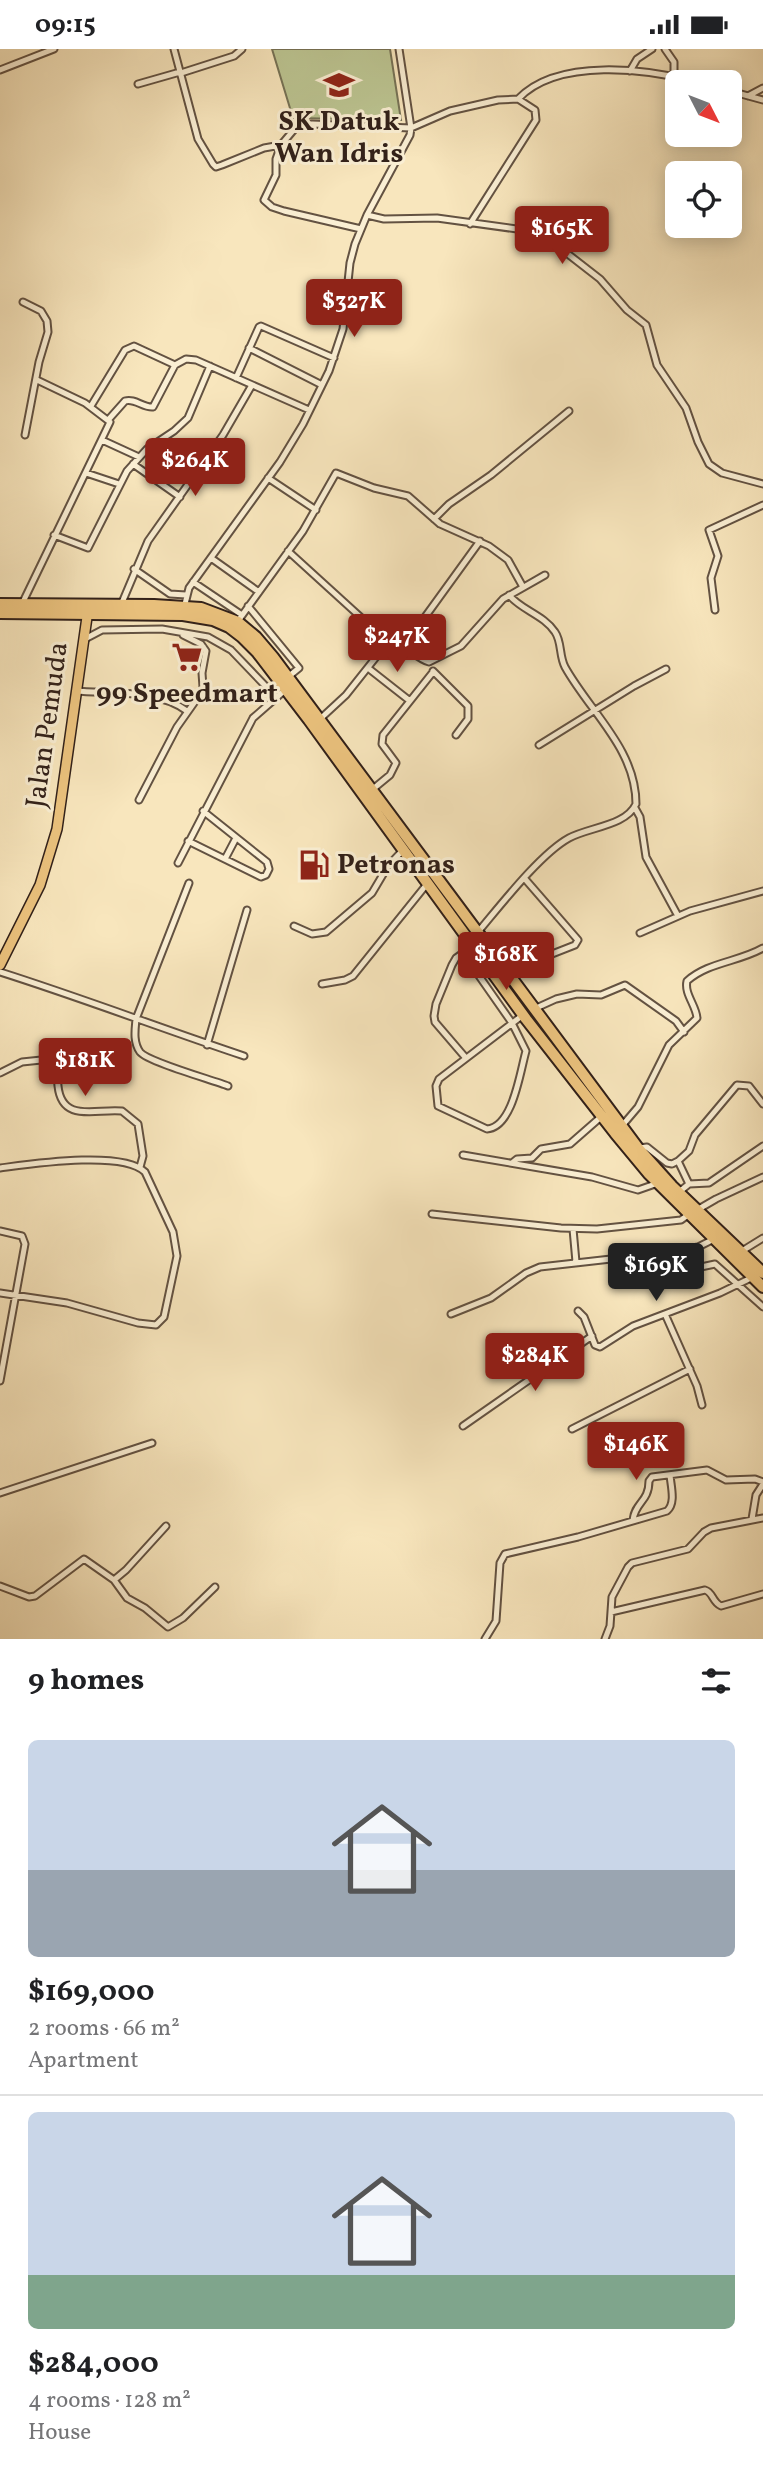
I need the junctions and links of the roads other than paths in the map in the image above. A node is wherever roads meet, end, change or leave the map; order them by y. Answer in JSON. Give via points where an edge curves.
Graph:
{"nodes":[{"id":1,"x":54,"y":49,"type":"edge"},
{"id":2,"x":174,"y":49,"type":"edge"},
{"id":3,"x":242,"y":49,"type":"edge"},
{"id":4,"x":398,"y":49,"type":"edge"},
{"id":5,"x":637,"y":49,"type":"edge"},
{"id":6,"x":652,"y":49,"type":"edge"},
{"id":7,"x":666,"y":49,"type":"edge"},
{"id":8,"x":641,"y":55,"type":"junction"},
{"id":9,"x":0,"y":70,"type":"edge"},
{"id":10,"x":674,"y":70,"type":"edge"},
{"id":11,"x":630,"y":71,"type":"junction"},
{"id":12,"x":180,"y":73,"type":"junction"},
{"id":13,"x":665,"y":77,"type":"edge"},
{"id":14,"x":138,"y":84,"type":"dead end"},
{"id":15,"x":763,"y":88,"type":"edge"},
{"id":16,"x":742,"y":94,"type":"edge"},
{"id":17,"x":748,"y":96,"type":"junction"},
{"id":18,"x":518,"y":99,"type":"junction"},
{"id":19,"x":763,"y":100,"type":"edge"},
{"id":20,"x":411,"y":128,"type":"junction"},
{"id":21,"x":281,"y":145,"type":"junction"},
{"id":22,"x":367,"y":215,"type":"junction"},
{"id":23,"x":470,"y":223,"type":"junction"},
{"id":24,"x":362,"y":229,"type":"junction"},
{"id":25,"x":23,"y":302,"type":"dead end"},
{"id":26,"x":249,"y":348,"type":"junction"},
{"id":27,"x":334,"y":358,"type":"junction"},
{"id":28,"x":175,"y":365,"type":"junction"},
{"id":29,"x":210,"y":366,"type":"junction"},
{"id":30,"x":236,"y":378,"type":"junction"},
{"id":31,"x":37,"y":380,"type":"junction"},
{"id":32,"x":251,"y":385,"type":"junction"},
{"id":33,"x":322,"y":385,"type":"junction"},
{"id":34,"x":90,"y":406,"type":"junction"},
{"id":35,"x":309,"y":410,"type":"junction"},
{"id":36,"x":569,"y":411,"type":"dead end"},
{"id":37,"x":109,"y":419,"type":"junction"},
{"id":38,"x":25,"y":435,"type":"dead end"},
{"id":39,"x":102,"y":440,"type":"junction"},
{"id":40,"x":139,"y":457,"type":"junction"},
{"id":41,"x":133,"y":464,"type":"junction"},
{"id":42,"x":86,"y":473,"type":"junction"},
{"id":43,"x":268,"y":478,"type":"junction"},
{"id":44,"x":119,"y":484,"type":"junction"},
{"id":45,"x":763,"y":484,"type":"edge"},
{"id":46,"x":180,"y":497,"type":"junction"},
{"id":47,"x":763,"y":505,"type":"edge"},
{"id":48,"x":316,"y":510,"type":"junction"},
{"id":49,"x":434,"y":519,"type":"junction"},
{"id":50,"x":54,"y":535,"type":"junction"},
{"id":51,"x":480,"y":541,"type":"junction"},
{"id":52,"x":288,"y":551,"type":"junction"},
{"id":53,"x":211,"y":558,"type":"junction"},
{"id":54,"x":134,"y":569,"type":"junction"},
{"id":55,"x":545,"y":575,"type":"dead end"},
{"id":56,"x":192,"y":583,"type":"junction"},
{"id":57,"x":523,"y":587,"type":"junction"},
{"id":58,"x":259,"y":592,"type":"junction"},
{"id":59,"x":509,"y":595,"type":"junction"},
{"id":60,"x":0,"y":604,"type":"edge"},
{"id":61,"x":22,"y":604,"type":"junction"},
{"id":62,"x":121,"y":605,"type":"junction"},
{"id":63,"x":184,"y":605,"type":"junction"},
{"id":64,"x":248,"y":606,"type":"junction"},
{"id":65,"x":88,"y":610,"type":"junction"},
{"id":66,"x":715,"y":610,"type":"dead end"},
{"id":67,"x":0,"y":613,"type":"edge"},
{"id":68,"x":240,"y":618,"type":"junction"},
{"id":69,"x":179,"y":633,"type":"junction"},
{"id":70,"x":83,"y":640,"type":"junction"},
{"id":71,"x":388,"y":642,"type":"junction"},
{"id":72,"x":404,"y":646,"type":"junction"},
{"id":73,"x":429,"y":662,"type":"junction"},
{"id":74,"x":368,"y":668,"type":"junction"},
{"id":75,"x":666,"y":669,"type":"dead end"},
{"id":76,"x":433,"y":672,"type":"junction"},
{"id":77,"x":288,"y":677,"type":"junction"},
{"id":78,"x":286,"y":689,"type":"junction"},
{"id":79,"x":76,"y":691,"type":"junction"},
{"id":80,"x":276,"y":697,"type":"junction"},
{"id":81,"x":410,"y":701,"type":"junction"},
{"id":82,"x":187,"y":711,"type":"junction"},
{"id":83,"x":595,"y":711,"type":"junction"},
{"id":84,"x":319,"y":720,"type":"junction"},
{"id":85,"x":456,"y":735,"type":"dead end"},
{"id":86,"x":539,"y":745,"type":"dead end"},
{"id":87,"x":372,"y":790,"type":"junction"},
{"id":88,"x":139,"y":800,"type":"dead end"},
{"id":89,"x":635,"y":808,"type":"junction"},
{"id":90,"x":203,"y":811,"type":"junction"},
{"id":91,"x":236,"y":838,"type":"junction"},
{"id":92,"x":188,"y":841,"type":"junction"},
{"id":93,"x":403,"y":851,"type":"junction"},
{"id":94,"x":225,"y":859,"type":"junction"},
{"id":95,"x":178,"y":863,"type":"dead end"},
{"id":96,"x":525,"y":879,"type":"junction"},
{"id":97,"x":188,"y":883,"type":"dead end"},
{"id":98,"x":427,"y":884,"type":"junction"},
{"id":99,"x":763,"y":891,"type":"edge"},
{"id":100,"x":247,"y":909,"type":"dead end"},
{"id":101,"x":678,"y":916,"type":"junction"},
{"id":102,"x":294,"y":926,"type":"dead end"},
{"id":103,"x":477,"y":932,"type":"junction"},
{"id":104,"x":640,"y":933,"type":"dead end"},
{"id":105,"x":473,"y":946,"type":"junction"},
{"id":106,"x":763,"y":948,"type":"edge"},
{"id":107,"x":463,"y":953,"type":"junction"},
{"id":108,"x":0,"y":965,"type":"edge"},
{"id":109,"x":0,"y":972,"type":"edge"},
{"id":110,"x":506,"y":972,"type":"junction"},
{"id":111,"x":323,"y":984,"type":"dead end"},
{"id":112,"x":518,"y":997,"type":"junction"},
{"id":113,"x":531,"y":1015,"type":"junction"},
{"id":114,"x":136,"y":1019,"type":"junction"},
{"id":115,"x":512,"y":1023,"type":"junction"},
{"id":116,"x":684,"y":1032,"type":"junction"},
{"id":117,"x":207,"y":1045,"type":"junction"},
{"id":118,"x":244,"y":1056,"type":"dead end"},
{"id":119,"x":465,"y":1057,"type":"junction"},
{"id":120,"x":0,"y":1073,"type":"edge"},
{"id":121,"x":228,"y":1086,"type":"dead end"},
{"id":122,"x":763,"y":1104,"type":"edge"},
{"id":123,"x":602,"y":1116,"type":"junction"},
{"id":124,"x":621,"y":1126,"type":"junction"},
{"id":125,"x":763,"y":1146,"type":"edge"},
{"id":126,"x":638,"y":1148,"type":"junction"},
{"id":127,"x":463,"y":1155,"type":"dead end"},
{"id":128,"x":678,"y":1161,"type":"junction"},
{"id":129,"x":512,"y":1163,"type":"junction"},
{"id":130,"x":140,"y":1167,"type":"junction"},
{"id":131,"x":0,"y":1168,"type":"edge"},
{"id":132,"x":763,"y":1177,"type":"edge"},
{"id":133,"x":658,"y":1183,"type":"junction"},
{"id":134,"x":689,"y":1184,"type":"junction"},
{"id":135,"x":679,"y":1192,"type":"junction"},
{"id":136,"x":693,"y":1212,"type":"junction"},
{"id":137,"x":432,"y":1214,"type":"dead end"},
{"id":138,"x":573,"y":1229,"type":"junction"},
{"id":139,"x":0,"y":1231,"type":"edge"},
{"id":140,"x":763,"y":1238,"type":"edge"},
{"id":141,"x":714,"y":1239,"type":"junction"},
{"id":142,"x":741,"y":1252,"type":"junction"},
{"id":143,"x":576,"y":1262,"type":"junction"},
{"id":144,"x":758,"y":1275,"type":"edge"},
{"id":145,"x":631,"y":1282,"type":"dead end"},
{"id":146,"x":740,"y":1285,"type":"junction"},
{"id":147,"x":763,"y":1287,"type":"edge"},
{"id":148,"x":0,"y":1293,"type":"edge"},
{"id":149,"x":16,"y":1296,"type":"junction"},
{"id":150,"x":763,"y":1307,"type":"edge"},
{"id":151,"x":578,"y":1311,"type":"dead end"},
{"id":152,"x":452,"y":1314,"type":"dead end"},
{"id":153,"x":665,"y":1314,"type":"junction"},
{"id":154,"x":592,"y":1336,"type":"junction"},
{"id":155,"x":690,"y":1369,"type":"junction"},
{"id":156,"x":0,"y":1381,"type":"edge"},
{"id":157,"x":702,"y":1405,"type":"dead end"},
{"id":158,"x":463,"y":1426,"type":"dead end"},
{"id":159,"x":572,"y":1429,"type":"dead end"},
{"id":160,"x":152,"y":1443,"type":"dead end"},
{"id":161,"x":670,"y":1475,"type":"junction"},
{"id":162,"x":763,"y":1483,"type":"edge"},
{"id":163,"x":0,"y":1493,"type":"edge"},
{"id":164,"x":763,"y":1518,"type":"edge"},
{"id":165,"x":752,"y":1519,"type":"junction"},
{"id":166,"x":633,"y":1520,"type":"junction"},
{"id":167,"x":166,"y":1526,"type":"dead end"},
{"id":168,"x":114,"y":1580,"type":"junction"},
{"id":169,"x":0,"y":1585,"type":"edge"},
{"id":170,"x":215,"y":1587,"type":"dead end"},
{"id":171,"x":763,"y":1594,"type":"edge"},
{"id":172,"x":611,"y":1612,"type":"junction"},
{"id":173,"x":485,"y":1639,"type":"edge"},
{"id":174,"x":605,"y":1639,"type":"edge"}],
"edges":[{"from":1,"to":9,"type":"street"},
{"from":2,"to":12,"type":"street"},
{"from":3,"to":12,"type":"street","via":[[234,56]]},
{"from":4,"to":20,"type":"street"},
{"from":5,"to":8,"type":"street"},
{"from":6,"to":8,"type":"street"},
{"from":7,"to":10,"type":"street"},
{"from":8,"to":11,"type":"street"},
{"from":11,"to":13,"type":"street"},
{"from":11,"to":18,"type":"street","via":[[583,71],[552,79]]},
{"from":12,"to":14,"type":"street"},
{"from":12,"to":21,"type":"street","via":[[198,139],[216,167]]},
{"from":15,"to":17,"type":"street"},
{"from":16,"to":17,"type":"street"},
{"from":17,"to":19,"type":"street"},
{"from":18,"to":20,"type":"street","via":[[480,103]]},
{"from":18,"to":23,"type":"street","via":[[535,110],[536,120]]},
{"from":20,"to":21,"type":"street","via":[[302,124]]},
{"from":20,"to":22,"type":"street"},
{"from":21,"to":24,"type":"street","via":[[273,182],[264,197],[266,204]]},
{"from":22,"to":23,"type":"street"},
{"from":22,"to":24,"type":"street"},
{"from":23,"to":45,"type":"street","via":[[539,234],[600,279],[646,325],[657,365],[686,408],[709,464],[722,473]]},
{"from":24,"to":27,"type":"street","via":[[350,263],[345,320]]},
{"from":25,"to":31,"type":"street","via":[[41,311],[47,321]]},
{"from":26,"to":27,"type":"street","via":[[258,327],[265,326]]},
{"from":26,"to":30,"type":"street"},
{"from":26,"to":33,"type":"street"},
{"from":27,"to":33,"type":"street"},
{"from":28,"to":29,"type":"street","via":[[186,359]]},
{"from":28,"to":34,"type":"street","via":[[129,346]]},
{"from":28,"to":37,"type":"street","via":[[153,407],[125,401]]},
{"from":29,"to":30,"type":"street"},
{"from":29,"to":40,"type":"street","via":[[188,418]]},
{"from":30,"to":32,"type":"street"},
{"from":31,"to":34,"type":"street"},
{"from":31,"to":38,"type":"street"},
{"from":32,"to":35,"type":"street"},
{"from":32,"to":46,"type":"street"},
{"from":33,"to":35,"type":"street"},
{"from":34,"to":37,"type":"street"},
{"from":35,"to":43,"type":"street"},
{"from":36,"to":49,"type":"street"},
{"from":37,"to":39,"type":"street"},
{"from":39,"to":40,"type":"street"},
{"from":39,"to":42,"type":"street"},
{"from":40,"to":41,"type":"street"},
{"from":41,"to":44,"type":"street"},
{"from":41,"to":46,"type":"street"},
{"from":42,"to":44,"type":"street"},
{"from":42,"to":50,"type":"street"},
{"from":43,"to":48,"type":"street"},
{"from":43,"to":53,"type":"street"},
{"from":44,"to":50,"type":"street","via":[[88,548]]},
{"from":46,"to":54,"type":"street","via":[[149,538]]},
{"from":47,"to":66,"type":"street","via":[[709,530],[718,556],[711,579]]},
{"from":48,"to":49,"type":"street","via":[[332,476],[338,473],[366,486],[408,496]]},
{"from":48,"to":52,"type":"street"},
{"from":49,"to":51,"type":"street"},
{"from":50,"to":61,"type":"street"},
{"from":51,"to":57,"type":"street","via":[[508,560]]},
{"from":51,"to":72,"type":"street"},
{"from":52,"to":58,"type":"street"},
{"from":52,"to":71,"type":"street"},
{"from":53,"to":56,"type":"street"},
{"from":53,"to":58,"type":"street"},
{"from":54,"to":62,"type":"street"},
{"from":54,"to":63,"type":"street"},
{"from":55,"to":57,"type":"street"},
{"from":56,"to":63,"type":"street"},
{"from":56,"to":68,"type":"street"},
{"from":57,"to":59,"type":"street"},
{"from":58,"to":64,"type":"street"},
{"from":59,"to":73,"type":"street","via":[[461,646]]},
{"from":59,"to":83,"type":"street","via":[[555,631],[565,667]]},
{"from":60,"to":61,"type":"highway"},
{"from":61,"to":65,"type":"highway"},
{"from":62,"to":63,"type":"highway"},
{"from":62,"to":65,"type":"highway"},
{"from":63,"to":65,"type":"highway"},
{"from":63,"to":68,"type":"highway"},
{"from":63,"to":78,"type":"highway","via":[[229,627],[257,652]]},
{"from":64,"to":68,"type":"street"},
{"from":64,"to":77,"type":"street","via":[[299,668]]},
{"from":65,"to":67,"type":"highway"},
{"from":65,"to":70,"type":"main road","name":"Jalan Pemuda"},
{"from":68,"to":77,"type":"highway"},
{"from":69,"to":70,"type":"street","via":[[162,629],[102,631]]},
{"from":69,"to":80,"type":"street","via":[[220,642]]},
{"from":69,"to":82,"type":"street","via":[[206,651],[201,677],[204,687]]},
{"from":70,"to":79,"type":"main road","name":"Jalan Pemuda"},
{"from":71,"to":72,"type":"street"},
{"from":71,"to":74,"type":"street"},
{"from":72,"to":73,"type":"street"},
{"from":73,"to":76,"type":"street"},
{"from":74,"to":81,"type":"street"},
{"from":74,"to":84,"type":"street"},
{"from":75,"to":83,"type":"street"},
{"from":76,"to":81,"type":"street"},
{"from":76,"to":85,"type":"street","via":[[468,706],[468,719]]},
{"from":77,"to":84,"type":"highway"},
{"from":78,"to":80,"type":"street"},
{"from":78,"to":93,"type":"highway"},
{"from":79,"to":82,"type":"street","via":[[161,698]]},
{"from":79,"to":108,"type":"main road","name":"Jalan Pemuda","via":[[62,803],[46,869]]},
{"from":80,"to":90,"type":"street","via":[[253,718]]},
{"from":81,"to":87,"type":"street","via":[[381,740],[395,759],[395,768]]},
{"from":82,"to":88,"type":"street"},
{"from":83,"to":86,"type":"street"},
{"from":83,"to":89,"type":"street","via":[[626,761]]},
{"from":84,"to":87,"type":"highway"},
{"from":87,"to":103,"type":"highway"},
{"from":89,"to":96,"type":"street","via":[[624,817],[567,839]]},
{"from":89,"to":101,"type":"street","via":[[646,857]]},
{"from":90,"to":91,"type":"street"},
{"from":90,"to":92,"type":"street"},
{"from":91,"to":94,"type":"street"},
{"from":91,"to":94,"type":"street","via":[[267,862],[266,875],[261,877]]},
{"from":92,"to":94,"type":"street"},
{"from":92,"to":95,"type":"street"},
{"from":93,"to":98,"type":"highway"},
{"from":93,"to":102,"type":"street","via":[[372,893],[326,932],[312,934]]},
{"from":96,"to":103,"type":"street"},
{"from":96,"to":110,"type":"street","via":[[578,940]]},
{"from":97,"to":114,"type":"street"},
{"from":98,"to":105,"type":"highway"},
{"from":98,"to":111,"type":"street","via":[[360,969],[345,980]]},
{"from":99,"to":101,"type":"street"},
{"from":100,"to":117,"type":"street"},
{"from":101,"to":104,"type":"street"},
{"from":103,"to":110,"type":"highway"},
{"from":105,"to":107,"type":"street"},
{"from":105,"to":112,"type":"highway"},
{"from":106,"to":116,"type":"street","via":[[689,978],[685,985],[698,1015]]},
{"from":107,"to":115,"type":"street"},
{"from":107,"to":119,"type":"street","via":[[452,965],[433,1016]]},
{"from":109,"to":114,"type":"street"},
{"from":110,"to":112,"type":"highway"},
{"from":112,"to":113,"type":"highway"},
{"from":113,"to":115,"type":"street"},
{"from":113,"to":116,"type":"street","via":[[556,999],[601,995],[625,985],[676,1021]]},
{"from":113,"to":123,"type":"highway"},
{"from":113,"to":124,"type":"highway"},
{"from":114,"to":117,"type":"street"},
{"from":114,"to":121,"type":"street","via":[[137,1044],[145,1056]]},
{"from":115,"to":119,"type":"street"},
{"from":115,"to":119,"type":"street","via":[[526,1051],[511,1106],[490,1130],[437,1104],[437,1082]]},
{"from":116,"to":124,"type":"street","via":[[669,1045],[638,1107]]},
{"from":117,"to":118,"type":"street"},
{"from":120,"to":130,"type":"street","via":[[22,1062],[51,1059],[66,1107],[96,1113],[122,1111],[138,1124],[143,1156]]},
{"from":122,"to":128,"type":"street","via":[[749,1086],[737,1085]]},
{"from":123,"to":129,"type":"street","via":[[569,1144],[541,1149],[532,1159]]},
{"from":123,"to":133,"type":"highway"},
{"from":124,"to":126,"type":"highway"},
{"from":125,"to":134,"type":"street","via":[[709,1183]]},
{"from":126,"to":128,"type":"street","via":[[650,1148],[667,1163]]},
{"from":126,"to":135,"type":"highway"},
{"from":127,"to":129,"type":"street"},
{"from":128,"to":134,"type":"street"},
{"from":129,"to":133,"type":"street","via":[[638,1190]]},
{"from":130,"to":131,"type":"street","via":[[107,1160]]},
{"from":130,"to":149,"type":"street","via":[[159,1199],[175,1244],[161,1323],[151,1325],[67,1303]]},
{"from":132,"to":136,"type":"street"},
{"from":133,"to":136,"type":"highway"},
{"from":134,"to":135,"type":"street"},
{"from":135,"to":136,"type":"highway"},
{"from":136,"to":138,"type":"street","via":[[681,1220],[655,1224]]},
{"from":136,"to":141,"type":"highway"},
{"from":136,"to":142,"type":"highway"},
{"from":137,"to":138,"type":"street"},
{"from":138,"to":143,"type":"street"},
{"from":139,"to":149,"type":"street","via":[[22,1236],[25,1244]]},
{"from":140,"to":142,"type":"street"},
{"from":141,"to":143,"type":"street","via":[[673,1252]]},
{"from":141,"to":144,"type":"highway"},
{"from":142,"to":144,"type":"highway"},
{"from":143,"to":152,"type":"street","via":[[526,1273],[491,1298]]},
{"from":144,"to":146,"type":"street"},
{"from":144,"to":147,"type":"highway"},
{"from":145,"to":146,"type":"street","via":[[715,1264]]},
{"from":146,"to":150,"type":"street"},
{"from":146,"to":153,"type":"street"},
{"from":148,"to":149,"type":"street"},
{"from":149,"to":156,"type":"street"},
{"from":151,"to":154,"type":"street"},
{"from":153,"to":154,"type":"street","via":[[627,1328],[600,1347]]},
{"from":153,"to":155,"type":"street"},
{"from":154,"to":158,"type":"street"},
{"from":155,"to":157,"type":"street"},
{"from":155,"to":159,"type":"street"},
{"from":160,"to":163,"type":"street"},
{"from":161,"to":162,"type":"street","via":[[707,1470],[726,1480]]},
{"from":161,"to":166,"type":"street","via":[[650,1479],[648,1494]]},
{"from":161,"to":166,"type":"street","via":[[669,1510]]},
{"from":162,"to":165,"type":"street"},
{"from":164,"to":165,"type":"street"},
{"from":165,"to":172,"type":"street","via":[[706,1530],[688,1549],[630,1565],[617,1585]]},
{"from":166,"to":173,"type":"street","via":[[505,1554],[500,1563],[496,1621]]},
{"from":167,"to":168,"type":"street"},
{"from":168,"to":169,"type":"street","via":[[84,1559],[35,1596]]},
{"from":168,"to":170,"type":"street","via":[[127,1598],[167,1627]]},
{"from":171,"to":172,"type":"street","via":[[721,1605],[705,1590]]},
{"from":172,"to":174,"type":"street"}]}
